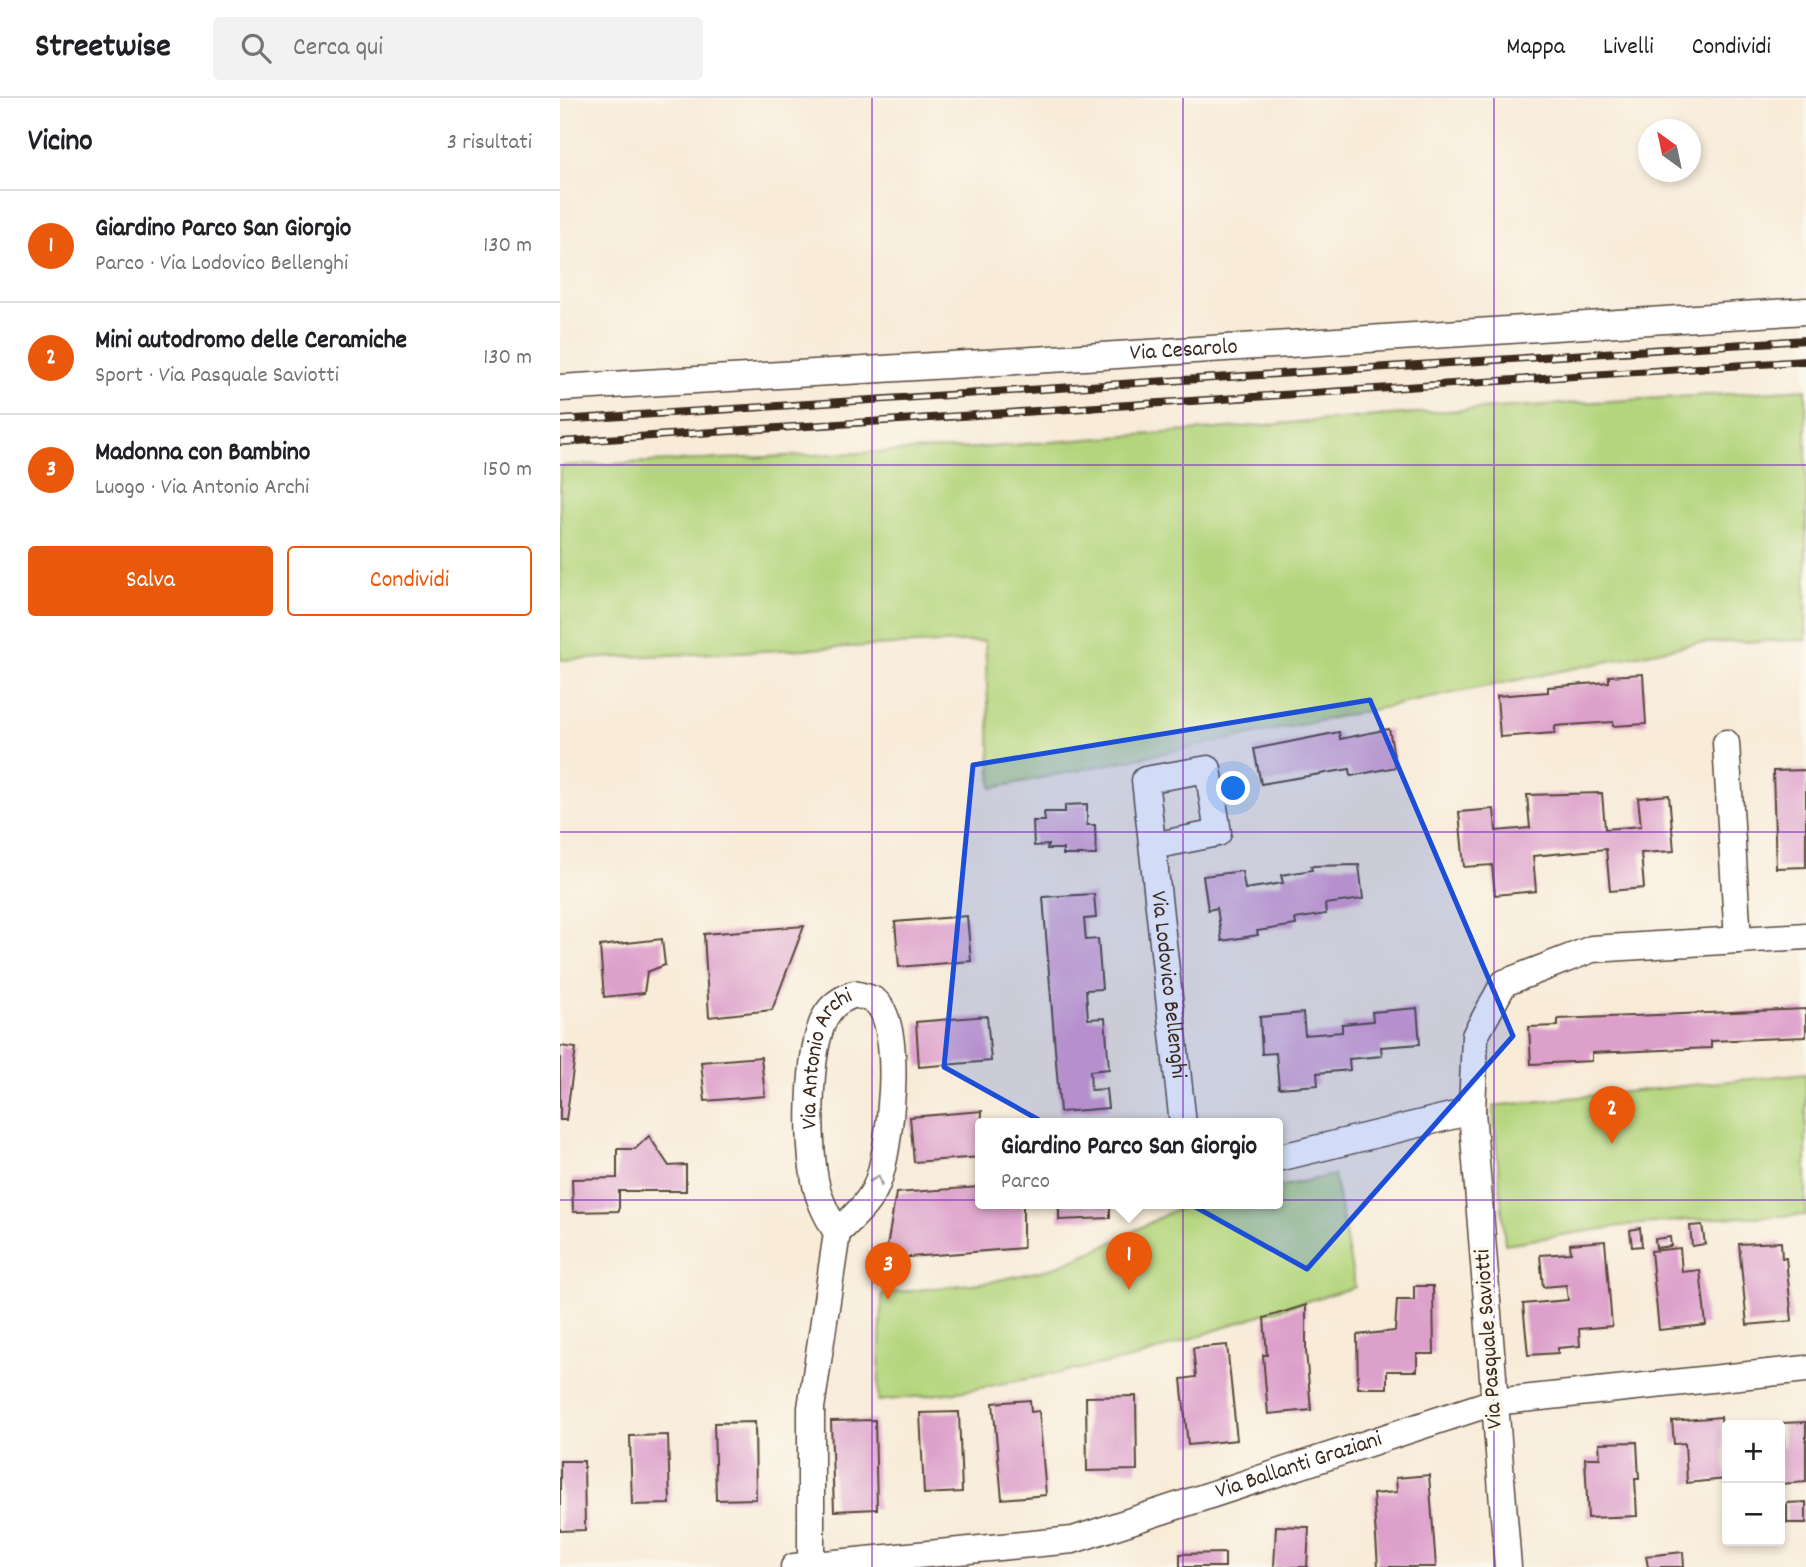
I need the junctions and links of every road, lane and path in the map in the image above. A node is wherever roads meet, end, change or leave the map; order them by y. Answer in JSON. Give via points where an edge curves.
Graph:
{"nodes":[{"id":1,"x":1806,"y":311,"type":"edge"},
{"id":2,"x":560,"y":388,"type":"edge"},
{"id":3,"x":1726,"y":743,"type":"dead end"},
{"id":4,"x":1153,"y":846,"type":"dead end"},
{"id":5,"x":1806,"y":936,"type":"edge"},
{"id":6,"x":1738,"y":940,"type":"junction"},
{"id":7,"x":1472,"y":1111,"type":"junction"},
{"id":8,"x":1183,"y":1118,"type":"edge"},
{"id":9,"x":1283,"y":1157,"type":"edge"},
{"id":10,"x":837,"y":1233,"type":"junction"},
{"id":11,"x":1806,"y":1369,"type":"edge"},
{"id":12,"x":1494,"y":1402,"type":"junction"},
{"id":13,"x":803,"y":1567,"type":"edge"},
{"id":14,"x":1508,"y":1567,"type":"edge"}],
"edges":[{"from":1,"to":2,"type":"street","name":"Via Cesarolo"},
{"from":3,"to":6,"type":"street"},
{"from":4,"to":8,"type":"street","name":"Via Lodovico Bellenghi"},
{"from":5,"to":6,"type":"street","name":"Via Pasquale Saviotti"},
{"from":6,"to":7,"type":"street","name":"Via Pasquale Saviotti","via":[[1591,949],[1504,983],[1475,1036]]},
{"from":7,"to":9,"type":"street"},
{"from":7,"to":12,"type":"street","name":"Via Pasquale Saviotti"},
{"from":10,"to":10,"type":"street","name":"Via Antonio Archi","one_way":true,"via":[[877,1185],[888,1135],[893,1046],[875,1000],[855,994],[836,1002],[825,1017],[810,1096],[816,1187]]},
{"from":10,"to":13,"type":"street","via":[[811,1408]]},
{"from":11,"to":12,"type":"street","name":"Via Ballanti Graziani"},
{"from":12,"to":13,"type":"street","name":"Via Ballanti Graziani","via":[[1073,1540]]},
{"from":12,"to":14,"type":"street","name":"Via Pasquale Saviotti"}]}
